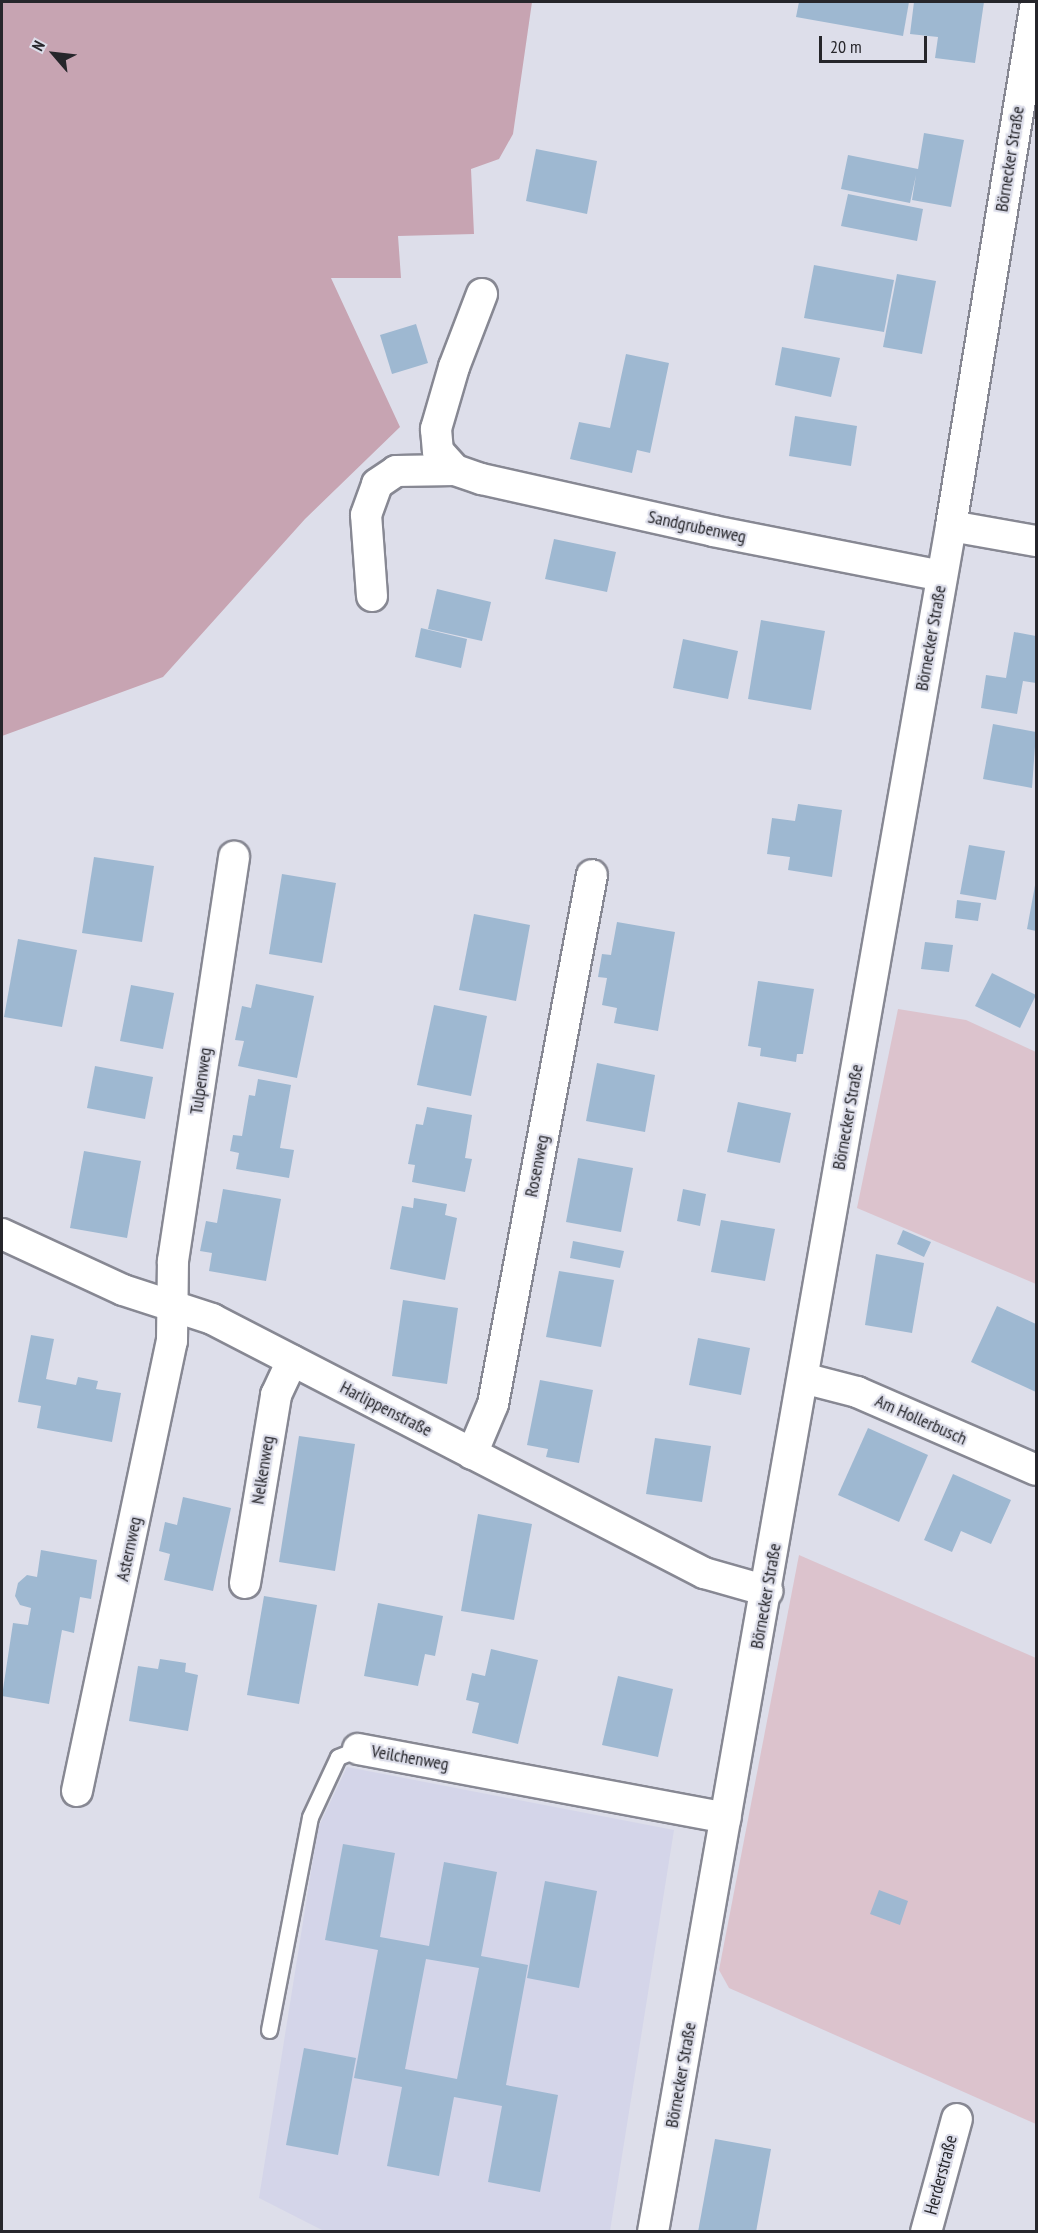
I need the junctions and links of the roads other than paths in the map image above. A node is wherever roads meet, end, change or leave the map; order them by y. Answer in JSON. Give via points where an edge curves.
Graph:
{"nodes":[{"id":1,"x":1036,"y":2,"type":"edge"},
{"id":2,"x":482,"y":294,"type":"dead end"},
{"id":3,"x":454,"y":470,"type":"junction"},
{"id":4,"x":951,"y":526,"type":"junction"},
{"id":5,"x":1036,"y":541,"type":"edge"},
{"id":6,"x":942,"y":576,"type":"junction"},
{"id":7,"x":372,"y":596,"type":"dead end"},
{"id":8,"x":234,"y":857,"type":"dead end"},
{"id":9,"x":592,"y":875,"type":"dead end"},
{"id":10,"x":2,"y":1234,"type":"edge"},
{"id":11,"x":174,"y":1305,"type":"junction"},
{"id":12,"x":292,"y":1361,"type":"junction"},
{"id":13,"x":803,"y":1378,"type":"junction"},
{"id":14,"x":472,"y":1454,"type":"junction"},
{"id":15,"x":1036,"y":1470,"type":"edge"},
{"id":16,"x":245,"y":1583,"type":"dead end"},
{"id":17,"x":767,"y":1591,"type":"junction"},
{"id":18,"x":358,"y":1749,"type":"joint"},
{"id":19,"x":77,"y":1791,"type":"dead end"},
{"id":20,"x":726,"y":1818,"type":"junction"},
{"id":21,"x":269,"y":2030,"type":"dead end"},
{"id":22,"x":957,"y":2119,"type":"dead end"},
{"id":23,"x":653,"y":2232,"type":"edge"},
{"id":24,"x":926,"y":2232,"type":"edge"}],
"edges":[{"from":1,"to":4,"type":"street","name":"Börnecker Straße"},
{"from":2,"to":3,"type":"street","via":[[436,429],[438,451]]},
{"from":3,"to":6,"type":"street","name":"Sandgrubenweg","via":[[713,531]]},
{"from":3,"to":7,"type":"street","name":"Sandgrubenweg","via":[[396,471],[377,484],[366,514]]},
{"from":4,"to":5,"type":"street"},
{"from":4,"to":6,"type":"street","name":"Börnecker Straße"},
{"from":6,"to":13,"type":"street","name":"Börnecker Straße"},
{"from":8,"to":11,"type":"street","name":"Tulpenweg","via":[[173,1262]]},
{"from":9,"to":14,"type":"street","name":"Rosenweg","via":[[493,1404]]},
{"from":10,"to":11,"type":"street","name":"Harlippenstraße","via":[[123,1290]]},
{"from":11,"to":12,"type":"street","name":"Harlippenstraße","via":[[212,1319]]},
{"from":11,"to":19,"type":"street","name":"Asternweg","via":[[172,1341]]},
{"from":12,"to":14,"type":"street","name":"Harlippenstraße"},
{"from":12,"to":16,"type":"street","name":"Nelkenweg","via":[[276,1395]]},
{"from":13,"to":15,"type":"street","name":"Am Hollerbusch","via":[[857,1392]]},
{"from":13,"to":17,"type":"street","name":"Börnecker Straße"},
{"from":14,"to":17,"type":"street","name":"Harlippenstraße","via":[[704,1573]]},
{"from":17,"to":20,"type":"street","name":"Börnecker Straße"},
{"from":18,"to":20,"type":"street","name":"Veilchenweg"},
{"from":18,"to":21,"type":"lane","name":"Veilchenweg","via":[[338,1757],[310,1817]]},
{"from":20,"to":23,"type":"street","name":"Börnecker Straße"},
{"from":22,"to":24,"type":"street","name":"Herderstraße"}]}
